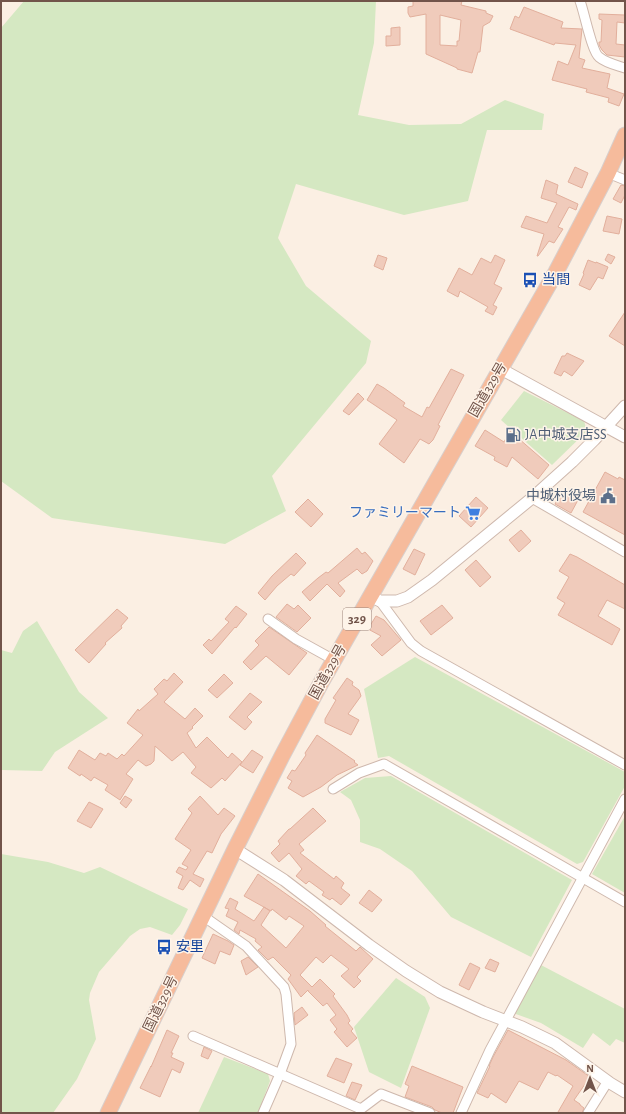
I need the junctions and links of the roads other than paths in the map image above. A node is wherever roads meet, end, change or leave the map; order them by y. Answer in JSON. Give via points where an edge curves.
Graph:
{"nodes":[{"id":1,"x":580,"y":1,"type":"edge"},
{"id":2,"x":625,"y":68,"type":"edge"},
{"id":3,"x":625,"y":135,"type":"edge"},
{"id":4,"x":608,"y":173,"type":"junction"},
{"id":5,"x":625,"y":180,"type":"edge"},
{"id":6,"x":501,"y":369,"type":"junction"},
{"id":7,"x":625,"y":406,"type":"edge"},
{"id":8,"x":606,"y":426,"type":"junction"},
{"id":9,"x":625,"y":437,"type":"edge"},
{"id":10,"x":532,"y":498,"type":"junction"},
{"id":11,"x":625,"y":552,"type":"edge"},
{"id":12,"x":375,"y":599,"type":"junction"},
{"id":13,"x":268,"y":619,"type":"dead end"},
{"id":14,"x":334,"y":660,"type":"junction"},
{"id":15,"x":625,"y":765,"type":"edge"},
{"id":16,"x":333,"y":789,"type":"dead end"},
{"id":17,"x":625,"y":799,"type":"edge"},
{"id":18,"x":235,"y":849,"type":"junction"},
{"id":19,"x":582,"y":878,"type":"junction"},
{"id":20,"x":625,"y":902,"type":"edge"},
{"id":21,"x":203,"y":916,"type":"junction"},
{"id":22,"x":505,"y":1021,"type":"junction"},
{"id":23,"x":193,"y":1036,"type":"dead end"},
{"id":24,"x":280,"y":1074,"type":"junction"},
{"id":25,"x":608,"y":1081,"type":"junction"},
{"id":26,"x":625,"y":1092,"type":"edge"},
{"id":27,"x":108,"y":1113,"type":"edge"},
{"id":28,"x":263,"y":1113,"type":"edge"},
{"id":29,"x":430,"y":1113,"type":"edge"},
{"id":30,"x":461,"y":1113,"type":"edge"},
{"id":31,"x":588,"y":1113,"type":"edge"}],
"edges":[{"from":1,"to":2,"type":"street","via":[[597,56]]},
{"from":3,"to":4,"type":"highway","name":"国道329号","number":"329"},
{"from":4,"to":5,"type":"street"},
{"from":4,"to":6,"type":"highway","name":"国道329号","number":"329"},
{"from":6,"to":8,"type":"street"},
{"from":6,"to":12,"type":"highway","name":"国道329号","number":"329"},
{"from":7,"to":8,"type":"street"},
{"from":8,"to":9,"type":"street"},
{"from":8,"to":10,"type":"street","via":[[572,462]]},
{"from":10,"to":11,"type":"street"},
{"from":10,"to":12,"type":"street","via":[[408,597],[397,601]]},
{"from":12,"to":14,"type":"highway","name":"国道329号","number":"329"},
{"from":12,"to":15,"type":"street","via":[[411,643],[421,650]]},
{"from":13,"to":14,"type":"street","via":[[296,639]]},
{"from":14,"to":18,"type":"highway","name":"国道329号","number":"329"},
{"from":16,"to":19,"type":"street","via":[[359,773],[384,764]]},
{"from":17,"to":19,"type":"street"},
{"from":18,"to":21,"type":"highway","name":"国道329号","number":"329"},
{"from":18,"to":22,"type":"street","via":[[284,880],[406,971],[440,992]]},
{"from":19,"to":20,"type":"street"},
{"from":19,"to":22,"type":"street"},
{"from":21,"to":24,"type":"street","via":[[246,946],[284,986],[291,1044]]},
{"from":21,"to":27,"type":"highway","name":"国道329号","number":"329"},
{"from":22,"to":25,"type":"street","via":[[555,1043]]},
{"from":22,"to":30,"type":"street"},
{"from":23,"to":24,"type":"street"},
{"from":24,"to":28,"type":"street"},
{"from":24,"to":29,"type":"street","via":[[361,1109],[382,1094]]},
{"from":25,"to":26,"type":"street"},
{"from":25,"to":31,"type":"street"}]}
